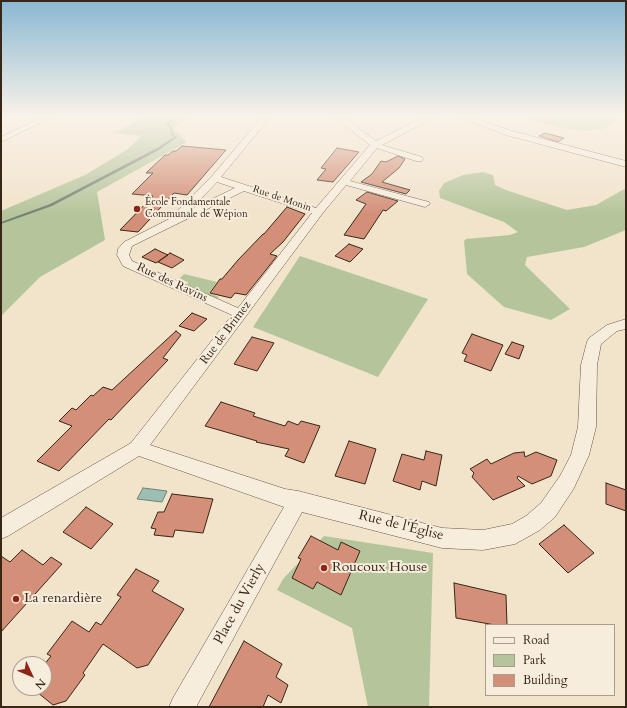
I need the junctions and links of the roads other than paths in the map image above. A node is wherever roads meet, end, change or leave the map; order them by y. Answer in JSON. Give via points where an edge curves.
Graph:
{"nodes":[{"id":1,"x":239,"y":149,"type":"edge"},
{"id":2,"x":373,"y":149,"type":"edge"},
{"id":3,"x":386,"y":149,"type":"edge"},
{"id":4,"x":570,"y":149,"type":"edge"},
{"id":5,"x":418,"y":159,"type":"dead end"},
{"id":6,"x":626,"y":164,"type":"edge"},
{"id":7,"x":215,"y":178,"type":"junction"},
{"id":8,"x":344,"y":182,"type":"junction"},
{"id":9,"x":245,"y":187,"type":"junction"},
{"id":10,"x":426,"y":204,"type":"dead end"},
{"id":11,"x":318,"y":212,"type":"junction"},
{"id":12,"x":173,"y":221,"type":"junction"},
{"id":13,"x":240,"y":314,"type":"junction"},
{"id":14,"x":626,"y":324,"type":"edge"},
{"id":15,"x":137,"y":448,"type":"junction"},
{"id":16,"x":298,"y":500,"type":"junction"},
{"id":17,"x":1,"y":529,"type":"edge"},
{"id":18,"x":182,"y":707,"type":"edge"}],
"edges":[{"from":1,"to":7,"type":"street"},
{"from":2,"to":8,"type":"street","name":"Rue de Brimez"},
{"from":3,"to":5,"type":"street"},
{"from":4,"to":6,"type":"street"},
{"from":7,"to":9,"type":"street","name":"Rue de Monin"},
{"from":7,"to":12,"type":"street"},
{"from":8,"to":10,"type":"street"},
{"from":8,"to":11,"type":"street","name":"Rue de Brimez"},
{"from":9,"to":11,"type":"street","name":"Rue de Monin"},
{"from":9,"to":12,"type":"street","name":"Rue de Monin"},
{"from":11,"to":13,"type":"street","name":"Rue de Brimez"},
{"from":12,"to":13,"type":"street","name":"Rue des Ravins","via":[[128,244],[122,255],[127,263]]},
{"from":13,"to":15,"type":"street","name":"Rue de Brimez"},
{"from":14,"to":16,"type":"street","name":"Rue de l'Église","via":[[612,328],[594,342],[588,377],[586,427],[580,455],[567,482],[548,510],[515,534],[483,540],[442,538]]},
{"from":15,"to":16,"type":"street","name":"Rue de l'Église"},
{"from":15,"to":17,"type":"street","name":"Rue de Brimez"},
{"from":16,"to":18,"type":"street","name":"Place du Vierly"}]}
